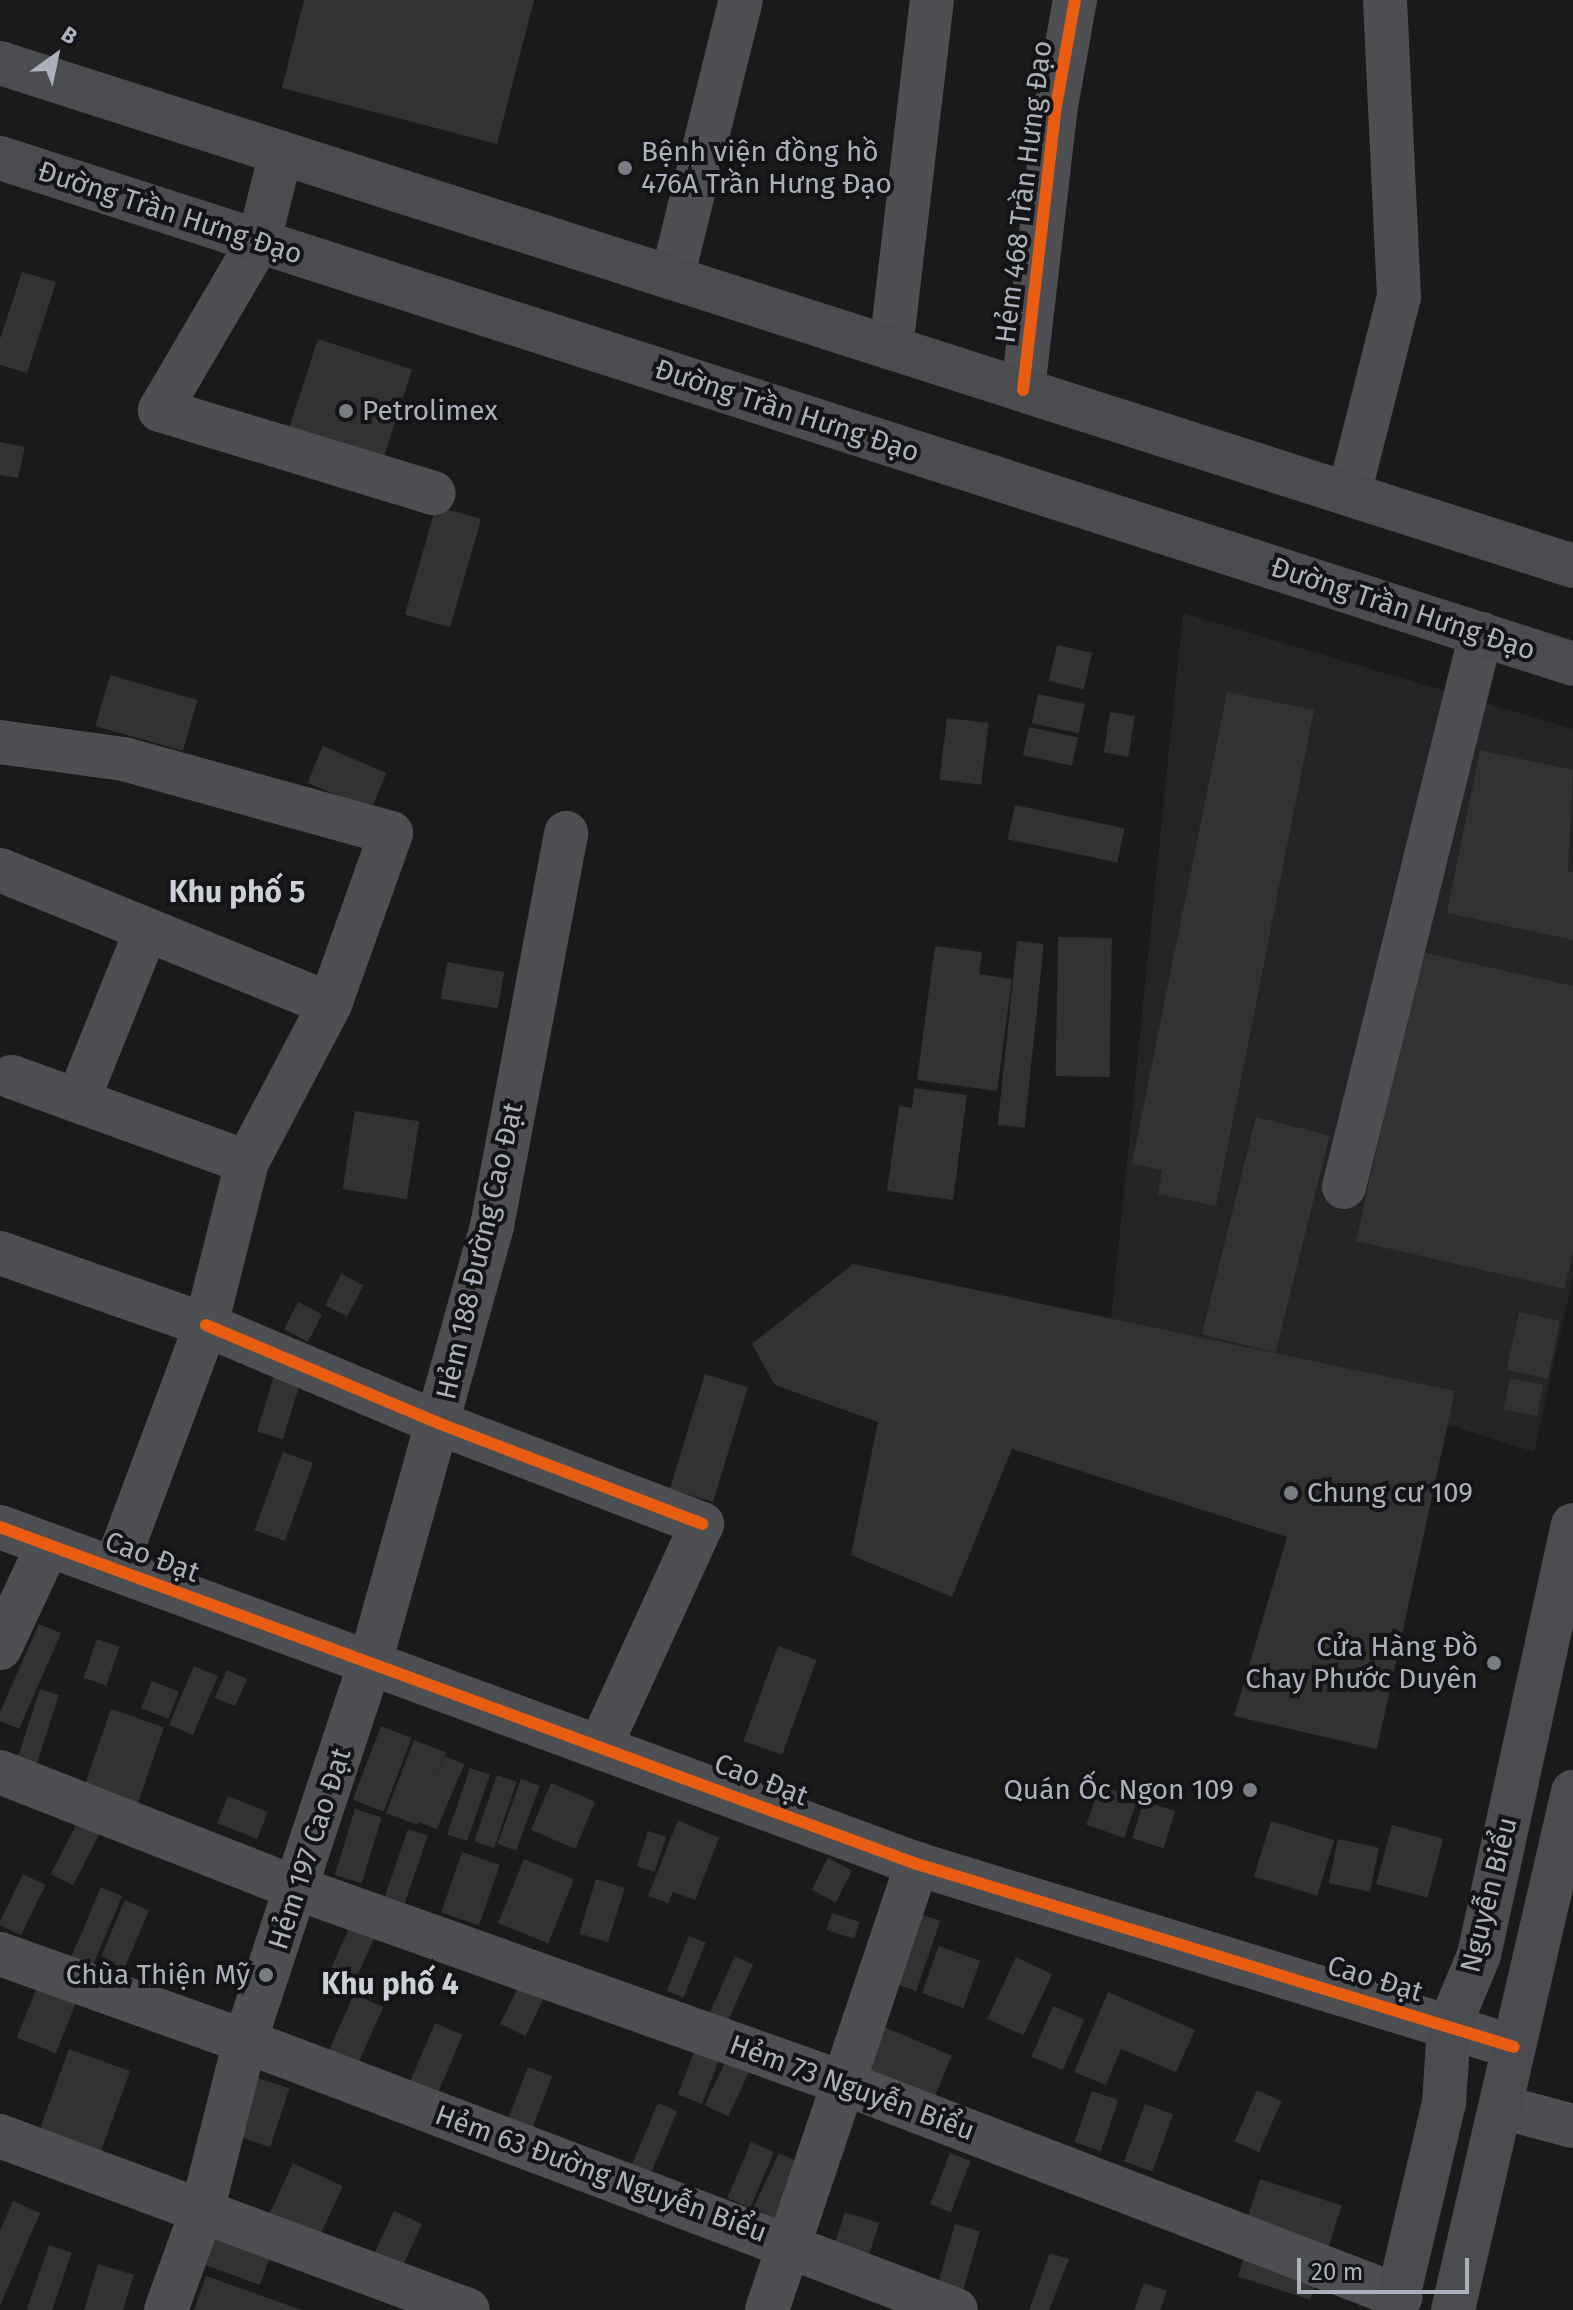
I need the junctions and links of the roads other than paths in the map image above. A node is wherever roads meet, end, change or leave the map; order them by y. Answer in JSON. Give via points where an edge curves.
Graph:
{"nodes":[{"id":1,"x":741,"y":0,"type":"edge"},
{"id":2,"x":932,"y":0,"type":"edge"},
{"id":3,"x":1075,"y":0,"type":"edge"},
{"id":4,"x":1385,"y":0,"type":"edge"},
{"id":5,"x":0,"y":63,"type":"edge"},
{"id":6,"x":281,"y":153,"type":"junction"},
{"id":7,"x":0,"y":158,"type":"edge"},
{"id":8,"x":259,"y":241,"type":"junction"},
{"id":9,"x":672,"y":278,"type":"junction"},
{"id":10,"x":891,"y":348,"type":"junction"},
{"id":11,"x":1023,"y":390,"type":"junction"},
{"id":12,"x":434,"y":493,"type":"dead end"},
{"id":13,"x":1349,"y":494,"type":"junction"},
{"id":14,"x":1573,"y":566,"type":"edge"},
{"id":15,"x":1481,"y":634,"type":"junction"},
{"id":16,"x":1573,"y":664,"type":"edge"},
{"id":17,"x":0,"y":742,"type":"edge"},
{"id":18,"x":566,"y":833,"type":"dead end"},
{"id":19,"x":0,"y":870,"type":"edge"},
{"id":20,"x":146,"y":931,"type":"junction"},
{"id":21,"x":330,"y":1004,"type":"junction"},
{"id":22,"x":12,"y":1077,"type":"dead end"},
{"id":23,"x":78,"y":1100,"type":"junction"},
{"id":24,"x":247,"y":1162,"type":"junction"},
{"id":25,"x":1344,"y":1187,"type":"dead end"},
{"id":26,"x":0,"y":1253,"type":"edge"},
{"id":27,"x":206,"y":1325,"type":"junction"},
{"id":28,"x":438,"y":1423,"type":"junction"},
{"id":29,"x":1573,"y":1525,"type":"edge"},
{"id":30,"x":0,"y":1527,"type":"edge"},
{"id":31,"x":48,"y":1545,"type":"junction"},
{"id":32,"x":115,"y":1569,"type":"junction"},
{"id":33,"x":0,"y":1648,"type":"edge"},
{"id":34,"x":370,"y":1663,"type":"junction"},
{"id":35,"x":601,"y":1745,"type":"junction"},
{"id":36,"x":0,"y":1772,"type":"edge"},
{"id":37,"x":1573,"y":1792,"type":"edge"},
{"id":38,"x":917,"y":1864,"type":"junction"},
{"id":39,"x":299,"y":1889,"type":"junction"},
{"id":40,"x":0,"y":1954,"type":"edge"},
{"id":41,"x":1449,"y":2027,"type":"junction"},
{"id":42,"x":245,"y":2041,"type":"junction"},
{"id":43,"x":1514,"y":2047,"type":"junction"},
{"id":44,"x":846,"y":2084,"type":"junction"},
{"id":45,"x":1501,"y":2107,"type":"junction"},
{"id":46,"x":1573,"y":2126,"type":"edge"},
{"id":47,"x":0,"y":2136,"type":"edge"},
{"id":48,"x":202,"y":2211,"type":"junction"},
{"id":49,"x":792,"y":2244,"type":"junction"},
{"id":50,"x":1398,"y":2303,"type":"edge"},
{"id":51,"x":166,"y":2310,"type":"edge"},
{"id":52,"x":468,"y":2310,"type":"edge"},
{"id":53,"x":767,"y":2310,"type":"edge"},
{"id":54,"x":956,"y":2310,"type":"edge"},
{"id":55,"x":1453,"y":2310,"type":"edge"}],
"edges":[{"from":1,"to":9,"type":"street"},
{"from":2,"to":10,"type":"street"},
{"from":3,"to":11,"type":"street","name":"Hẻm 468 Trần Hưng Ðạo","via":[[1055,112]]},
{"from":4,"to":13,"type":"street","via":[[1399,297]]},
{"from":5,"to":6,"type":"main road"},
{"from":6,"to":8,"type":"main road"},
{"from":6,"to":9,"type":"main road"},
{"from":7,"to":8,"type":"main road","name":"Đường Trần Hưng Đạo"},
{"from":8,"to":12,"type":"street","via":[[160,410]]},
{"from":8,"to":15,"type":"main road","name":"Đường Trần Hưng Đạo"},
{"from":9,"to":10,"type":"main road"},
{"from":10,"to":11,"type":"main road"},
{"from":11,"to":13,"type":"main road"},
{"from":13,"to":14,"type":"main road"},
{"from":15,"to":16,"type":"main road","name":"Đường Trần Hưng Đạo"},
{"from":15,"to":25,"type":"street"},
{"from":17,"to":21,"type":"street","via":[[124,759],[391,833]]},
{"from":18,"to":28,"type":"street","name":"Hẻm 188 Đường Cao Đạt","via":[[492,1226]]},
{"from":19,"to":20,"type":"street"},
{"from":20,"to":21,"type":"street"},
{"from":20,"to":23,"type":"street"},
{"from":21,"to":24,"type":"street"},
{"from":22,"to":23,"type":"street"},
{"from":23,"to":24,"type":"street"},
{"from":24,"to":27,"type":"street"},
{"from":26,"to":27,"type":"street"},
{"from":27,"to":28,"type":"street"},
{"from":27,"to":32,"type":"street"},
{"from":28,"to":34,"type":"street","name":"Hẻm 188 Đường Cao Đạt"},
{"from":28,"to":35,"type":"street","via":[[702,1524]]},
{"from":29,"to":41,"type":"main road","name":"Nguyễn Biểu","via":[[1479,1955]]},
{"from":30,"to":31,"type":"street","name":"Cao Đạt"},
{"from":31,"to":32,"type":"street","name":"Cao Đạt"},
{"from":31,"to":33,"type":"street"},
{"from":32,"to":34,"type":"street","name":"Cao Đạt"},
{"from":34,"to":35,"type":"street","name":"Cao Đạt"},
{"from":34,"to":39,"type":"street","name":"Hẻm 197 Cao Đạt"},
{"from":35,"to":38,"type":"street","name":"Cao Đạt"},
{"from":36,"to":39,"type":"street","name":"Hẻm 73 Nguyễn Biểu"},
{"from":37,"to":43,"type":"main road","name":"Nguyễn Biểu"},
{"from":38,"to":41,"type":"street","name":"Cao Đạt"},
{"from":38,"to":44,"type":"street"},
{"from":39,"to":42,"type":"street","name":"Hẻm 197 Cao Đạt"},
{"from":39,"to":44,"type":"street","name":"Hẻm 73 Nguyễn Biểu"},
{"from":40,"to":42,"type":"street","name":"Hẻm 63 Đường Nguyễn Biểu"},
{"from":41,"to":43,"type":"street","name":"Cao Đạt"},
{"from":41,"to":50,"type":"main road","name":"Nguyễn Biểu","via":[[1444,2103]]},
{"from":42,"to":48,"type":"street","name":"Hẻm 197 Cao Đạt"},
{"from":42,"to":49,"type":"street","name":"Hẻm 63 Đường Nguyễn Biểu"},
{"from":43,"to":45,"type":"main road","name":"Nguyễn Biểu"},
{"from":44,"to":49,"type":"street"},
{"from":44,"to":50,"type":"street","name":"Hẻm 73 Nguyễn Biểu"},
{"from":45,"to":46,"type":"street"},
{"from":45,"to":55,"type":"main road","name":"Nguyễn Biểu"},
{"from":47,"to":48,"type":"street"},
{"from":48,"to":51,"type":"street","name":"Hẻm 197 Cao Đạt"},
{"from":48,"to":52,"type":"street"},
{"from":49,"to":53,"type":"street"},
{"from":49,"to":54,"type":"street","name":"Hẻm 63 Đường Nguyễn Biểu"}]}
